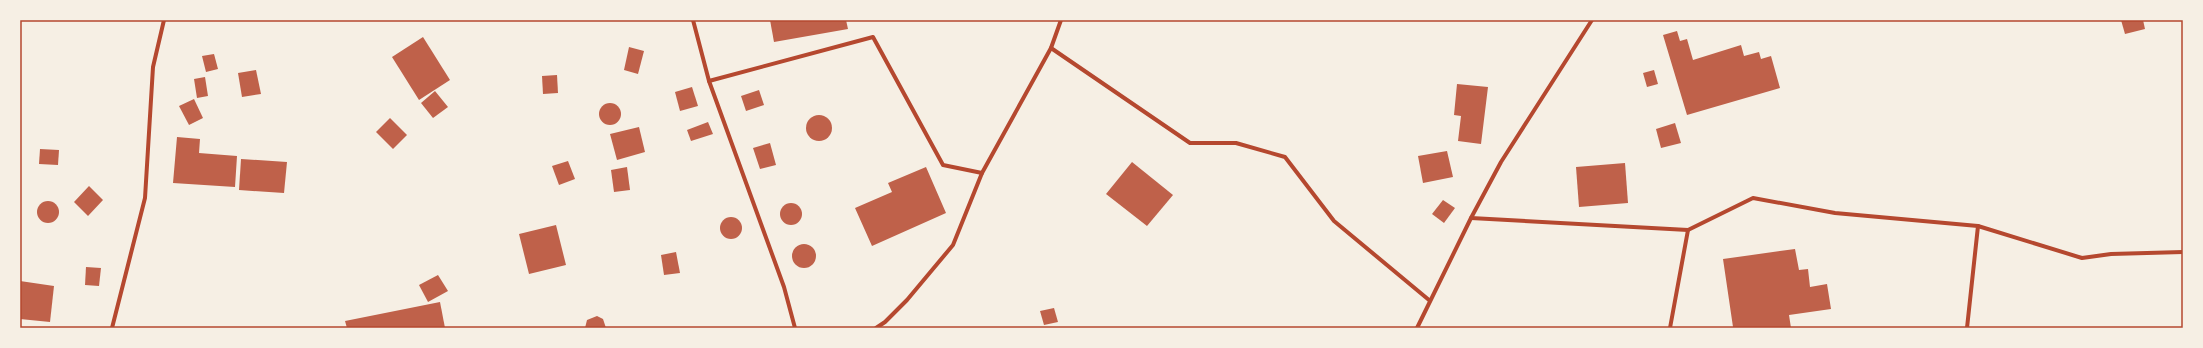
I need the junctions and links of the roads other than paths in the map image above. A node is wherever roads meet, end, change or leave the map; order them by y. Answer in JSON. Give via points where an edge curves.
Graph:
{"nodes":[{"id":1,"x":164,"y":20,"type":"edge"},
{"id":2,"x":693,"y":20,"type":"edge"},
{"id":3,"x":1061,"y":20,"type":"edge"},
{"id":4,"x":1592,"y":20,"type":"edge"},
{"id":5,"x":1051,"y":48,"type":"junction"},
{"id":6,"x":709,"y":81,"type":"junction"},
{"id":7,"x":982,"y":173,"type":"junction"},
{"id":8,"x":1471,"y":218,"type":"junction"},
{"id":9,"x":1978,"y":226,"type":"junction"},
{"id":10,"x":1688,"y":230,"type":"junction"},
{"id":11,"x":2183,"y":252,"type":"edge"},
{"id":12,"x":1429,"y":300,"type":"junction"},
{"id":13,"x":112,"y":328,"type":"edge"},
{"id":14,"x":795,"y":328,"type":"edge"},
{"id":15,"x":876,"y":328,"type":"edge"},
{"id":16,"x":1417,"y":328,"type":"edge"},
{"id":17,"x":1670,"y":328,"type":"edge"},
{"id":18,"x":1967,"y":328,"type":"edge"}],
"edges":[{"from":1,"to":13,"type":"street","via":[[153,66],[144,198]]},
{"from":2,"to":6,"type":"street"},
{"from":3,"to":5,"type":"street"},
{"from":4,"to":8,"type":"street","via":[[1501,162]]},
{"from":5,"to":7,"type":"street"},
{"from":5,"to":12,"type":"street","via":[[1190,143],[1236,143],[1285,157],[1334,221]]},
{"from":6,"to":7,"type":"street","via":[[873,37],[943,165]]},
{"from":6,"to":14,"type":"street","via":[[784,287]]},
{"from":7,"to":15,"type":"street","via":[[952,245],[907,300]]},
{"from":8,"to":10,"type":"street"},
{"from":8,"to":12,"type":"street"},
{"from":9,"to":10,"type":"street","via":[[1835,213],[1753,198]]},
{"from":9,"to":11,"type":"street","via":[[2082,258],[2111,254]]},
{"from":9,"to":18,"type":"street"},
{"from":10,"to":17,"type":"street"},
{"from":12,"to":16,"type":"street"}]}
